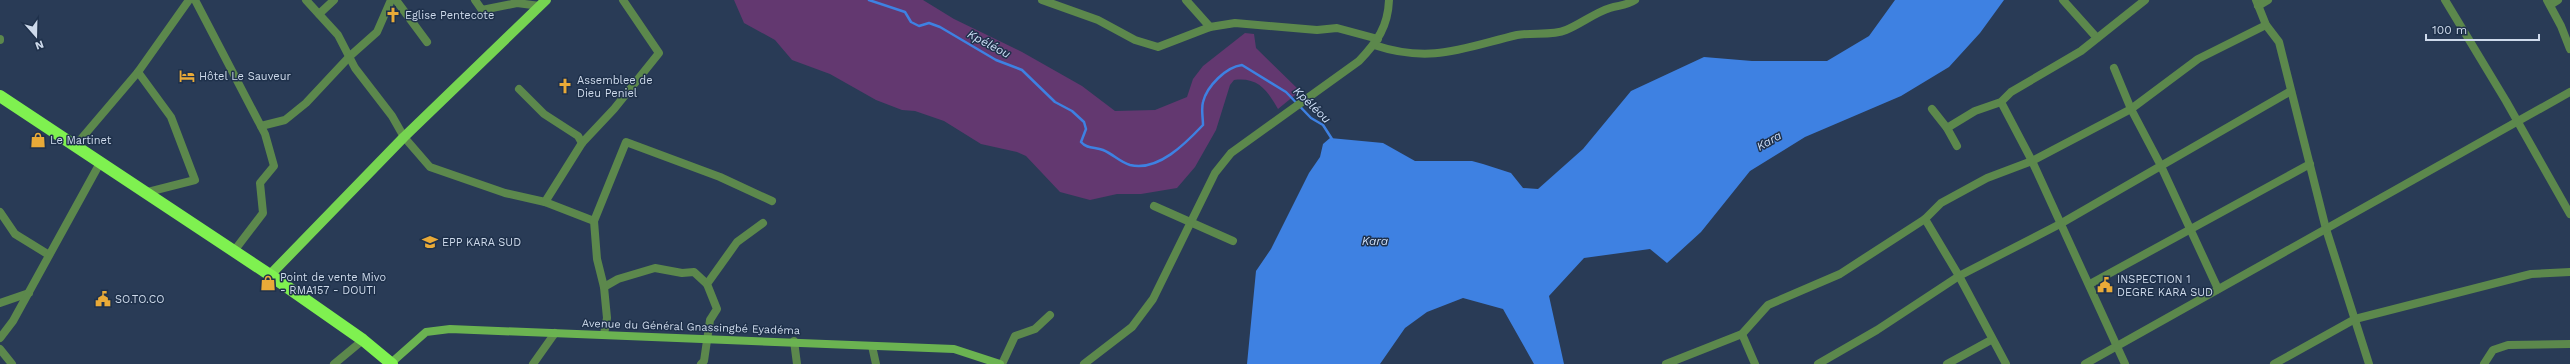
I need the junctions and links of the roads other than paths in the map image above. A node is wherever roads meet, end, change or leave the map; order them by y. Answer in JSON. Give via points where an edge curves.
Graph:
{"nodes":[{"id":1,"x":189,"y":0,"type":"edge"},
{"id":2,"x":194,"y":0,"type":"edge"},
{"id":3,"x":306,"y":0,"type":"edge"},
{"id":4,"x":334,"y":0,"type":"edge"},
{"id":5,"x":391,"y":0,"type":"edge"},
{"id":6,"x":396,"y":0,"type":"edge"},
{"id":7,"x":475,"y":0,"type":"edge"},
{"id":8,"x":623,"y":0,"type":"edge"},
{"id":9,"x":1042,"y":0,"type":"edge"},
{"id":10,"x":1186,"y":0,"type":"edge"},
{"id":11,"x":1389,"y":0,"type":"edge"},
{"id":12,"x":1606,"y":0,"type":"edge"},
{"id":13,"x":1635,"y":0,"type":"edge"},
{"id":14,"x":2063,"y":0,"type":"edge"},
{"id":15,"x":2145,"y":0,"type":"edge"},
{"id":16,"x":2268,"y":0,"type":"edge"},
{"id":17,"x":2445,"y":0,"type":"edge"},
{"id":18,"x":2558,"y":0,"type":"edge"},
{"id":19,"x":2549,"y":2,"type":"edge"},
{"id":20,"x":543,"y":3,"type":"edge"},
{"id":21,"x":2257,"y":3,"type":"edge"},
{"id":22,"x":1610,"y":8,"type":"junction"},
{"id":23,"x":319,"y":14,"type":"junction"},
{"id":24,"x":2266,"y":25,"type":"junction"},
{"id":25,"x":1210,"y":27,"type":"junction"},
{"id":26,"x":2097,"y":38,"type":"junction"},
{"id":27,"x":427,"y":42,"type":"dead end"},
{"id":28,"x":1376,"y":42,"type":"junction"},
{"id":29,"x":2570,"y":49,"type":"edge"},
{"id":30,"x":350,"y":56,"type":"junction"},
{"id":31,"x":2114,"y":68,"type":"dead end"},
{"id":32,"x":138,"y":72,"type":"junction"},
{"id":33,"x":519,"y":89,"type":"dead end"},
{"id":34,"x":2291,"y":91,"type":"junction"},
{"id":35,"x":2570,"y":92,"type":"edge"},
{"id":36,"x":0,"y":96,"type":"edge"},
{"id":37,"x":2001,"y":102,"type":"junction"},
{"id":38,"x":1932,"y":109,"type":"dead end"},
{"id":39,"x":2131,"y":109,"type":"junction"},
{"id":40,"x":2517,"y":121,"type":"junction"},
{"id":41,"x":261,"y":126,"type":"junction"},
{"id":42,"x":1947,"y":128,"type":"junction"},
{"id":43,"x":404,"y":137,"type":"junction"},
{"id":44,"x":582,"y":144,"type":"junction"},
{"id":45,"x":75,"y":146,"type":"junction"},
{"id":46,"x":1957,"y":146,"type":"dead end"},
{"id":47,"x":2032,"y":161,"type":"junction"},
{"id":48,"x":100,"y":163,"type":"junction"},
{"id":49,"x":2160,"y":164,"type":"junction"},
{"id":50,"x":2310,"y":164,"type":"junction"},
{"id":51,"x":144,"y":193,"type":"junction"},
{"id":52,"x":772,"y":200,"type":"dead end"},
{"id":53,"x":544,"y":202,"type":"junction"},
{"id":54,"x":1154,"y":206,"type":"dead end"},
{"id":55,"x":0,"y":212,"type":"edge"},
{"id":56,"x":2570,"y":214,"type":"edge"},
{"id":57,"x":1925,"y":219,"type":"junction"},
{"id":58,"x":594,"y":221,"type":"junction"},
{"id":59,"x":1191,"y":221,"type":"junction"},
{"id":60,"x":763,"y":223,"type":"dead end"},
{"id":61,"x":2060,"y":224,"type":"junction"},
{"id":62,"x":2190,"y":228,"type":"junction"},
{"id":63,"x":2326,"y":229,"type":"junction"},
{"id":64,"x":1233,"y":241,"type":"dead end"},
{"id":65,"x":234,"y":252,"type":"junction"},
{"id":66,"x":49,"y":255,"type":"junction"},
{"id":67,"x":2570,"y":272,"type":"edge"},
{"id":68,"x":270,"y":275,"type":"junction"},
{"id":69,"x":1959,"y":276,"type":"junction"},
{"id":70,"x":707,"y":284,"type":"junction"},
{"id":71,"x":2090,"y":284,"type":"junction"},
{"id":72,"x":604,"y":287,"type":"junction"},
{"id":73,"x":2218,"y":289,"type":"junction"},
{"id":74,"x":29,"y":293,"type":"junction"},
{"id":75,"x":0,"y":303,"type":"edge"},
{"id":76,"x":1050,"y":315,"type":"dead end"},
{"id":77,"x":2355,"y":319,"type":"junction"},
{"id":78,"x":554,"y":333,"type":"junction"},
{"id":79,"x":604,"y":334,"type":"junction"},
{"id":80,"x":1742,"y":334,"type":"junction"},
{"id":81,"x":0,"y":338,"type":"edge"},
{"id":82,"x":708,"y":338,"type":"junction"},
{"id":83,"x":363,"y":340,"type":"junction"},
{"id":84,"x":1991,"y":340,"type":"junction"},
{"id":85,"x":794,"y":342,"type":"junction"},
{"id":86,"x":2570,"y":344,"type":"edge"},
{"id":87,"x":872,"y":346,"type":"junction"},
{"id":88,"x":2116,"y":346,"type":"junction"},
{"id":89,"x":0,"y":349,"type":"edge"},
{"id":90,"x":12,"y":364,"type":"edge"},
{"id":91,"x":334,"y":364,"type":"edge"},
{"id":92,"x":392,"y":364,"type":"edge"},
{"id":93,"x":533,"y":364,"type":"edge"},
{"id":94,"x":701,"y":364,"type":"edge"},
{"id":95,"x":797,"y":364,"type":"edge"},
{"id":96,"x":876,"y":364,"type":"edge"},
{"id":97,"x":1001,"y":364,"type":"edge"},
{"id":98,"x":1084,"y":364,"type":"edge"},
{"id":99,"x":1666,"y":364,"type":"edge"},
{"id":100,"x":1755,"y":364,"type":"edge"},
{"id":101,"x":1818,"y":364,"type":"edge"},
{"id":102,"x":1947,"y":364,"type":"edge"},
{"id":103,"x":2006,"y":364,"type":"edge"},
{"id":104,"x":2085,"y":364,"type":"edge"},
{"id":105,"x":2125,"y":364,"type":"edge"},
{"id":106,"x":2274,"y":364,"type":"edge"},
{"id":107,"x":2369,"y":364,"type":"edge"},
{"id":108,"x":2484,"y":364,"type":"edge"}],
"edges":[{"from":1,"to":32,"type":"street"},
{"from":2,"to":41,"type":"street"},
{"from":3,"to":23,"type":"street"},
{"from":4,"to":23,"type":"street"},
{"from":5,"to":30,"type":"street","via":[[377,32]]},
{"from":6,"to":27,"type":"street"},
{"from":7,"to":20,"type":"street","via":[[482,10],[517,3]]},
{"from":8,"to":44,"type":"street","via":[[659,53]]},
{"from":9,"to":25,"type":"street","via":[[1098,20],[1135,40],[1158,47]]},
{"from":10,"to":25,"type":"street"},
{"from":11,"to":28,"type":"street","via":[[1388,15]]},
{"from":12,"to":22,"type":"street"},
{"from":13,"to":22,"type":"street","via":[[1627,6]]},
{"from":14,"to":26,"type":"street"},
{"from":15,"to":26,"type":"street"},
{"from":16,"to":21,"type":"street"},
{"from":17,"to":40,"type":"street"},
{"from":18,"to":19,"type":"street"},
{"from":19,"to":29,"type":"street"},
{"from":20,"to":43,"type":"main road"},
{"from":21,"to":24,"type":"street"},
{"from":22,"to":28,"type":"street","via":[[1564,31],[1519,35],[1475,48],[1431,55],[1398,53]]},
{"from":23,"to":30,"type":"street","via":[[338,35]]},
{"from":24,"to":34,"type":"street","via":[[2279,42]]},
{"from":24,"to":39,"type":"street","via":[[2198,59]]},
{"from":25,"to":28,"type":"street","via":[[1235,23],[1317,30],[1337,28]]},
{"from":26,"to":37,"type":"street","via":[[2081,51],[2011,92]]},
{"from":28,"to":59,"type":"street","via":[[1347,71],[1231,153],[1215,173]]},
{"from":30,"to":41,"type":"street","via":[[306,104],[285,120]]},
{"from":30,"to":43,"type":"street","via":[[355,68],[392,116]]},
{"from":31,"to":39,"type":"street"},
{"from":32,"to":45,"type":"street"},
{"from":32,"to":51,"type":"street","via":[[171,118],[195,180]]},
{"from":33,"to":44,"type":"street","via":[[544,114],[578,136]]},
{"from":34,"to":49,"type":"street"},
{"from":34,"to":50,"type":"street"},
{"from":35,"to":40,"type":"street"},
{"from":36,"to":45,"type":"highway"},
{"from":37,"to":42,"type":"street","via":[[1975,110]]},
{"from":37,"to":47,"type":"street"},
{"from":38,"to":42,"type":"street"},
{"from":39,"to":47,"type":"street"},
{"from":39,"to":49,"type":"street"},
{"from":40,"to":56,"type":"street"},
{"from":40,"to":63,"type":"street"},
{"from":41,"to":65,"type":"street","via":[[274,166],[260,183],[263,213]]},
{"from":42,"to":46,"type":"street"},
{"from":43,"to":53,"type":"street","via":[[430,167],[505,193]]},
{"from":43,"to":68,"type":"main road"},
{"from":44,"to":53,"type":"street"},
{"from":45,"to":48,"type":"highway"},
{"from":47,"to":57,"type":"street","via":[[1988,178],[1941,203]]},
{"from":47,"to":61,"type":"street"},
{"from":48,"to":51,"type":"highway"},
{"from":48,"to":66,"type":"street"},
{"from":49,"to":61,"type":"street"},
{"from":49,"to":62,"type":"street"},
{"from":50,"to":62,"type":"street"},
{"from":50,"to":63,"type":"street"},
{"from":51,"to":65,"type":"highway"},
{"from":52,"to":58,"type":"street","via":[[720,177],[626,142]]},
{"from":53,"to":58,"type":"street"},
{"from":54,"to":59,"type":"street"},
{"from":55,"to":66,"type":"street","via":[[15,234]]},
{"from":57,"to":69,"type":"street"},
{"from":57,"to":80,"type":"street","via":[[1840,274],[1768,305]]},
{"from":58,"to":72,"type":"street","via":[[597,259]]},
{"from":59,"to":64,"type":"street"},
{"from":59,"to":98,"type":"street","via":[[1161,284],[1143,313],[1117,340]]},
{"from":60,"to":70,"type":"street","via":[[737,242]]},
{"from":61,"to":69,"type":"street"},
{"from":61,"to":71,"type":"street"},
{"from":62,"to":71,"type":"street"},
{"from":62,"to":73,"type":"street"},
{"from":63,"to":73,"type":"street"},
{"from":63,"to":77,"type":"street"},
{"from":65,"to":68,"type":"highway"},
{"from":66,"to":74,"type":"street"},
{"from":67,"to":77,"type":"street","via":[[2531,274]]},
{"from":68,"to":83,"type":"highway"},
{"from":69,"to":84,"type":"street"},
{"from":69,"to":101,"type":"street","via":[[1878,330]]},
{"from":70,"to":72,"type":"street","via":[[694,272],[682,273],[654,268],[618,279]]},
{"from":70,"to":82,"type":"street","via":[[717,309],[710,320]]},
{"from":71,"to":88,"type":"street"},
{"from":72,"to":79,"type":"street","via":[[607,318]]},
{"from":73,"to":88,"type":"street"},
{"from":74,"to":75,"type":"street"},
{"from":74,"to":81,"type":"street","via":[[13,322]]},
{"from":76,"to":97,"type":"street","via":[[1034,329],[1015,336]]},
{"from":77,"to":106,"type":"street"},
{"from":77,"to":107,"type":"street"},
{"from":78,"to":79,"type":"main road","name":"Avenue du Général Gnassingbé Eyadéma"},
{"from":78,"to":92,"type":"main road","name":"Avenue du Général Gnassingbé Eyadéma","via":[[438,329],[417,338]]},
{"from":78,"to":93,"type":"street"},
{"from":79,"to":82,"type":"main road","name":"Avenue du Général Gnassingbé Eyadéma"},
{"from":80,"to":99,"type":"street"},
{"from":80,"to":100,"type":"street"},
{"from":82,"to":85,"type":"main road","name":"Avenue du Général Gnassingbé Eyadéma"},
{"from":82,"to":94,"type":"street","via":[[704,361]]},
{"from":83,"to":91,"type":"street"},
{"from":83,"to":92,"type":"highway"},
{"from":84,"to":102,"type":"street"},
{"from":84,"to":103,"type":"street"},
{"from":85,"to":87,"type":"main road","name":"Avenue du Général Gnassingbé Eyadéma"},
{"from":85,"to":95,"type":"street"},
{"from":86,"to":108,"type":"street","via":[[2508,346],[2493,350]]},
{"from":87,"to":96,"type":"street"},
{"from":87,"to":97,"type":"main road","name":"Avenue du Général Gnassingbé Eyadéma","via":[[954,349]]},
{"from":88,"to":104,"type":"street"},
{"from":88,"to":105,"type":"street"},
{"from":89,"to":90,"type":"street"}]}
